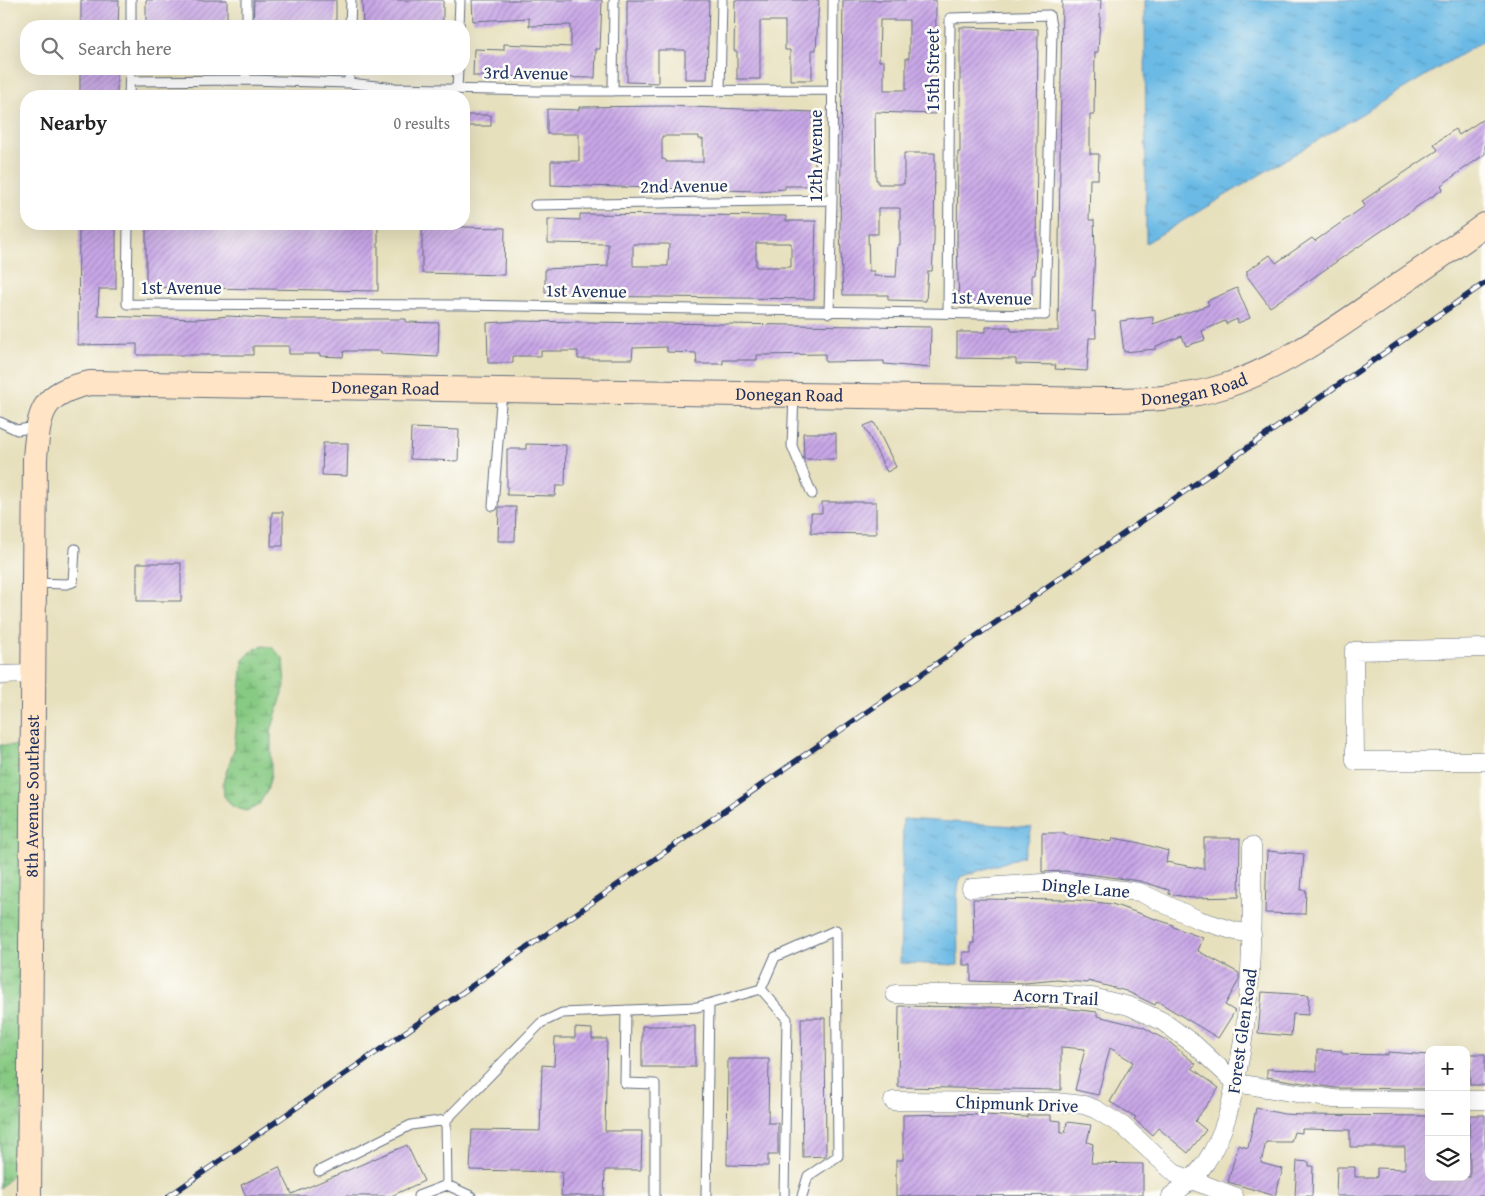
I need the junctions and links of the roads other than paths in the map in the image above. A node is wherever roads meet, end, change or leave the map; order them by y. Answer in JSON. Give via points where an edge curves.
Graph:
{"nodes":[{"id":1,"x":131,"y":0,"type":"edge"},
{"id":2,"x":247,"y":0,"type":"edge"},
{"id":3,"x":350,"y":0,"type":"edge"},
{"id":4,"x":460,"y":0,"type":"edge"},
{"id":5,"x":614,"y":0,"type":"edge"},
{"id":6,"x":722,"y":0,"type":"edge"},
{"id":7,"x":833,"y":0,"type":"edge"},
{"id":8,"x":131,"y":20,"type":"edge"},
{"id":9,"x":246,"y":20,"type":"edge"},
{"id":10,"x":350,"y":20,"type":"edge"},
{"id":11,"x":459,"y":20,"type":"edge"},
{"id":12,"x":130,"y":75,"type":"edge"},
{"id":13,"x":246,"y":75,"type":"edge"},
{"id":14,"x":350,"y":75,"type":"edge"},
{"id":15,"x":458,"y":75,"type":"edge"},
{"id":16,"x":246,"y":80,"type":"junction"},
{"id":17,"x":130,"y":81,"type":"junction"},
{"id":18,"x":349,"y":83,"type":"junction"},
{"id":19,"x":457,"y":88,"type":"junction"},
{"id":20,"x":130,"y":90,"type":"edge"},
{"id":21,"x":832,"y":90,"type":"junction"},
{"id":22,"x":613,"y":91,"type":"junction"},
{"id":23,"x":720,"y":91,"type":"junction"},
{"id":24,"x":832,"y":200,"type":"junction"},
{"id":25,"x":535,"y":205,"type":"dead end"},
{"id":26,"x":1485,"y":226,"type":"edge"},
{"id":27,"x":128,"y":230,"type":"edge"},
{"id":28,"x":829,"y":312,"type":"junction"},
{"id":29,"x":948,"y":313,"type":"junction"},
{"id":30,"x":1045,"y":315,"type":"joint"},
{"id":31,"x":502,"y":390,"type":"junction"},
{"id":32,"x":794,"y":395,"type":"junction"},
{"id":33,"x":51,"y":399,"type":"joint"},
{"id":34,"x":0,"y":422,"type":"edge"},
{"id":35,"x":38,"y":427,"type":"junction"},
{"id":36,"x":812,"y":494,"type":"dead end"},
{"id":37,"x":493,"y":506,"type":"dead end"},
{"id":38,"x":75,"y":549,"type":"dead end"},
{"id":39,"x":34,"y":583,"type":"junction"},
{"id":40,"x":1485,"y":648,"type":"edge"},
{"id":41,"x":33,"y":674,"type":"junction"},
{"id":42,"x":0,"y":675,"type":"edge"},
{"id":43,"x":1485,"y":761,"type":"edge"},
{"id":44,"x":1252,"y":846,"type":"dead end"},
{"id":45,"x":971,"y":888,"type":"dead end"},
{"id":46,"x":1252,"y":934,"type":"junction"},
{"id":47,"x":761,"y":989,"type":"junction"},
{"id":48,"x":895,"y":994,"type":"dead end"},
{"id":49,"x":709,"y":1004,"type":"junction"},
{"id":50,"x":626,"y":1010,"type":"junction"},
{"id":51,"x":1236,"y":1083,"type":"junction"},
{"id":52,"x":1425,"y":1100,"type":"edge"},
{"id":53,"x":1470,"y":1100,"type":"edge"},
{"id":54,"x":1485,"y":1100,"type":"edge"},
{"id":55,"x":893,"y":1101,"type":"dead end"},
{"id":56,"x":446,"y":1120,"type":"junction"},
{"id":57,"x":319,"y":1171,"type":"dead end"},
{"id":58,"x":1192,"y":1181,"type":"junction"},
{"id":59,"x":447,"y":1185,"type":"junction"},
{"id":60,"x":28,"y":1196,"type":"edge"},
{"id":61,"x":418,"y":1196,"type":"edge"},
{"id":62,"x":471,"y":1196,"type":"edge"},
{"id":63,"x":655,"y":1196,"type":"edge"},
{"id":64,"x":706,"y":1196,"type":"edge"},
{"id":65,"x":784,"y":1196,"type":"edge"},
{"id":66,"x":802,"y":1196,"type":"edge"},
{"id":67,"x":1171,"y":1196,"type":"edge"},
{"id":68,"x":1234,"y":1196,"type":"edge"}],
"edges":[{"from":1,"to":8,"type":"lane"},
{"from":2,"to":9,"type":"lane"},
{"from":3,"to":10,"type":"lane"},
{"from":4,"to":11,"type":"lane"},
{"from":5,"to":22,"type":"lane"},
{"from":6,"to":23,"type":"lane"},
{"from":7,"to":21,"type":"lane","name":"12th Avenue"},
{"from":12,"to":17,"type":"lane"},
{"from":13,"to":16,"type":"lane"},
{"from":14,"to":18,"type":"lane"},
{"from":15,"to":19,"type":"lane"},
{"from":16,"to":17,"type":"lane","name":"3rd Avenue"},
{"from":16,"to":18,"type":"lane","name":"3rd Avenue"},
{"from":17,"to":20,"type":"lane"},
{"from":18,"to":19,"type":"lane","name":"3rd Avenue","via":[[395,88]]},
{"from":19,"to":22,"type":"lane","name":"3rd Avenue"},
{"from":21,"to":23,"type":"lane","name":"3rd Avenue"},
{"from":21,"to":24,"type":"lane","name":"12th Avenue"},
{"from":22,"to":23,"type":"lane","name":"3rd Avenue"},
{"from":24,"to":25,"type":"lane","name":"2nd Avenue"},
{"from":24,"to":28,"type":"lane","name":"12th Avenue"},
{"from":26,"to":32,"type":"street","name":"Donegan Road","via":[[1301,352],[1224,386],[1186,395],[1137,400]]},
{"from":27,"to":28,"type":"lane","name":"1st Avenue","via":[[127,304],[462,305]]},
{"from":28,"to":29,"type":"lane","name":"1st Avenue"},
{"from":29,"to":30,"type":"lane","name":"1st Avenue"},
{"from":29,"to":30,"type":"lane","name":"15th Street","via":[[950,18],[1049,15],[1052,31]]},
{"from":31,"to":32,"type":"street","name":"Donegan Road"},
{"from":31,"to":33,"type":"street","name":"Donegan Road","via":[[90,384],[67,388]]},
{"from":31,"to":37,"type":"lane"},
{"from":32,"to":36,"type":"lane","via":[[792,446]]},
{"from":33,"to":35,"type":"street","name":"8th Avenue Southeast"},
{"from":34,"to":35,"type":"lane","via":[[17,430]]},
{"from":35,"to":39,"type":"street","name":"8th Avenue Southeast"},
{"from":38,"to":39,"type":"lane","via":[[73,582]]},
{"from":39,"to":41,"type":"street","name":"8th Avenue Southeast"},
{"from":40,"to":43,"type":"street","via":[[1354,651],[1355,761]]},
{"from":41,"to":42,"type":"street"},
{"from":41,"to":60,"type":"street","name":"8th Avenue Southeast"},
{"from":44,"to":46,"type":"street","name":"Forest Glen Road"},
{"from":45,"to":46,"type":"street","name":"Dingle Lane","via":[[1057,882],[1139,892],[1217,926]]},
{"from":46,"to":51,"type":"street","name":"Forest Glen Road","via":[[1250,989]]},
{"from":47,"to":49,"type":"lane"},
{"from":47,"to":65,"type":"lane","via":[[787,1019]]},
{"from":47,"to":66,"type":"lane","via":[[775,957],[836,930],[838,1156],[808,1176]]},
{"from":48,"to":51,"type":"street","name":"Acorn Trail","via":[[1064,994],[1110,1000],[1144,1012],[1178,1031]]},
{"from":49,"to":50,"type":"lane"},
{"from":49,"to":64,"type":"lane"},
{"from":50,"to":56,"type":"lane","via":[[562,1013],[541,1023]]},
{"from":50,"to":63,"type":"lane","via":[[625,1083],[655,1084]]},
{"from":51,"to":52,"type":"street","via":[[1334,1099]]},
{"from":51,"to":58,"type":"street","name":"Forest Glen Road","via":[[1222,1134]]},
{"from":53,"to":54,"type":"street"},
{"from":55,"to":58,"type":"street","name":"Chipmunk Drive","via":[[1084,1105],[1110,1117],[1176,1174]]},
{"from":56,"to":57,"type":"lane","via":[[411,1125]]},
{"from":56,"to":59,"type":"lane"},
{"from":58,"to":67,"type":"street","name":"Forest Glen Road"},
{"from":58,"to":68,"type":"street","name":"Chipmunk Drive"},
{"from":59,"to":61,"type":"lane"},
{"from":59,"to":62,"type":"lane"}]}
